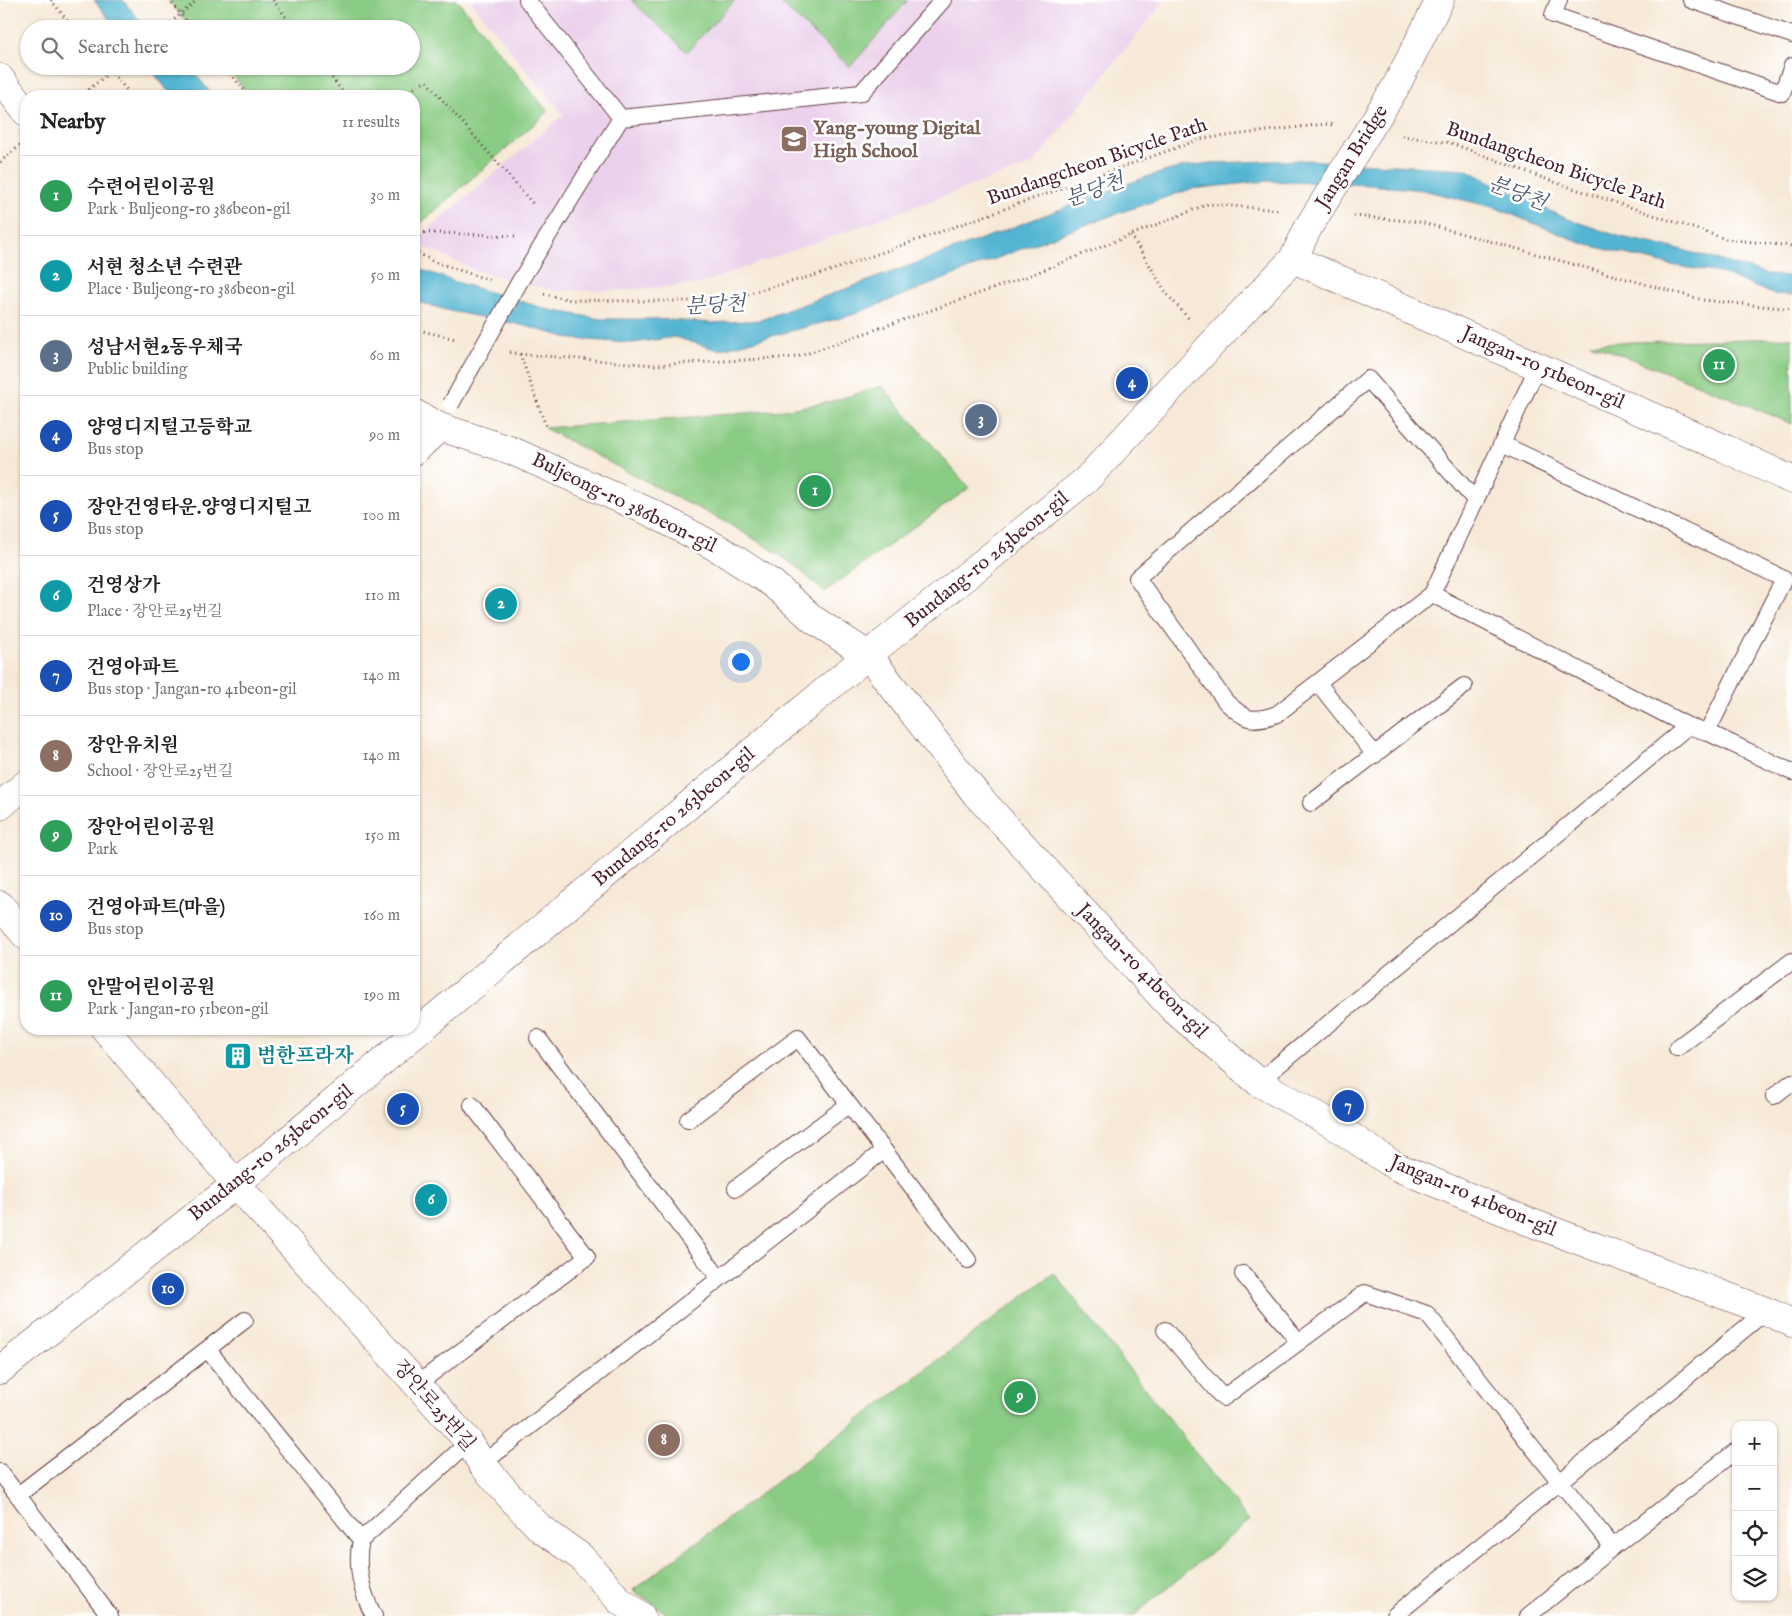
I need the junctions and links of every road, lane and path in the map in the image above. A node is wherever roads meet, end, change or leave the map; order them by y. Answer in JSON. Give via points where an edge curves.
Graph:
{"nodes":[{"id":1,"x":51,"y":0,"type":"edge"},
{"id":2,"x":169,"y":0,"type":"edge"},
{"id":3,"x":197,"y":0,"type":"edge"},
{"id":4,"x":273,"y":0,"type":"edge"},
{"id":5,"x":527,"y":0,"type":"edge"},
{"id":6,"x":943,"y":0,"type":"edge"},
{"id":7,"x":1440,"y":0,"type":"edge"},
{"id":8,"x":1559,"y":0,"type":"edge"},
{"id":9,"x":1691,"y":0,"type":"edge"},
{"id":10,"x":67,"y":20,"type":"edge"},
{"id":11,"x":174,"y":20,"type":"edge"},
{"id":12,"x":186,"y":20,"type":"edge"},
{"id":13,"x":288,"y":20,"type":"edge"},
{"id":14,"x":1792,"y":35,"type":"edge"},
{"id":15,"x":1792,"y":66,"type":"edge"},
{"id":16,"x":106,"y":75,"type":"edge"},
{"id":17,"x":114,"y":75,"type":"edge"},
{"id":18,"x":232,"y":75,"type":"edge"},
{"id":19,"x":330,"y":75,"type":"edge"},
{"id":20,"x":0,"y":78,"type":"edge"},
{"id":21,"x":88,"y":90,"type":"edge"},
{"id":22,"x":127,"y":90,"type":"edge"},
{"id":23,"x":244,"y":90,"type":"edge"},
{"id":24,"x":341,"y":90,"type":"edge"},
{"id":25,"x":411,"y":90,"type":"edge"},
{"id":26,"x":20,"y":104,"type":"edge"},
{"id":27,"x":621,"y":118,"type":"junction"},
{"id":28,"x":1335,"y":125,"type":"dead end"},
{"id":29,"x":1393,"y":134,"type":"dead end"},
{"id":30,"x":20,"y":146,"type":"edge"},
{"id":31,"x":0,"y":162,"type":"edge"},
{"id":32,"x":1285,"y":210,"type":"dead end"},
{"id":33,"x":1353,"y":216,"type":"dead end"},
{"id":34,"x":1309,"y":226,"type":"joint"},
{"id":35,"x":420,"y":232,"type":"edge"},
{"id":36,"x":550,"y":232,"type":"junction"},
{"id":37,"x":1131,"y":235,"type":"junction"},
{"id":38,"x":1792,"y":246,"type":"edge"},
{"id":39,"x":420,"y":254,"type":"edge"},
{"id":40,"x":1293,"y":259,"type":"junction"},
{"id":41,"x":498,"y":284,"type":"dead end"},
{"id":42,"x":535,"y":292,"type":"dead end"},
{"id":43,"x":1167,"y":294,"type":"dead end"},
{"id":44,"x":1792,"y":309,"type":"edge"},
{"id":45,"x":420,"y":330,"type":"edge"},
{"id":46,"x":462,"y":340,"type":"dead end"},
{"id":47,"x":501,"y":350,"type":"dead end"},
{"id":48,"x":520,"y":354,"type":"junction"},
{"id":49,"x":1538,"y":366,"type":"junction"},
{"id":50,"x":420,"y":414,"type":"edge"},
{"id":51,"x":445,"y":416,"type":"junction"},
{"id":52,"x":1502,"y":444,"type":"junction"},
{"id":53,"x":420,"y":445,"type":"edge"},
{"id":54,"x":561,"y":472,"type":"junction"},
{"id":55,"x":1792,"y":480,"type":"edge"},
{"id":56,"x":1476,"y":501,"type":"junction"},
{"id":57,"x":1432,"y":594,"type":"junction"},
{"id":58,"x":868,"y":655,"type":"junction"},
{"id":59,"x":1318,"y":683,"type":"junction"},
{"id":60,"x":1464,"y":686,"type":"dead end"},
{"id":61,"x":1688,"y":726,"type":"junction"},
{"id":62,"x":1707,"y":732,"type":"junction"},
{"id":63,"x":1375,"y":755,"type":"junction"},
{"id":64,"x":1792,"y":772,"type":"edge"},
{"id":65,"x":20,"y":789,"type":"edge"},
{"id":66,"x":1311,"y":803,"type":"dead end"},
{"id":67,"x":0,"y":806,"type":"edge"},
{"id":68,"x":0,"y":904,"type":"edge"},
{"id":69,"x":20,"y":929,"type":"edge"},
{"id":70,"x":1792,"y":961,"type":"edge"},
{"id":71,"x":420,"y":1030,"type":"edge"},
{"id":72,"x":110,"y":1035,"type":"edge"},
{"id":73,"x":414,"y":1035,"type":"edge"},
{"id":74,"x":538,"y":1038,"type":"dead end"},
{"id":75,"x":1677,"y":1048,"type":"dead end"},
{"id":76,"x":1258,"y":1082,"type":"junction"},
{"id":77,"x":1792,"y":1082,"type":"edge"},
{"id":78,"x":1774,"y":1096,"type":"dead end"},
{"id":79,"x":848,"y":1104,"type":"junction"},
{"id":80,"x":472,"y":1105,"type":"dead end"},
{"id":81,"x":688,"y":1120,"type":"dead end"},
{"id":82,"x":884,"y":1151,"type":"junction"},
{"id":83,"x":236,"y":1184,"type":"junction"},
{"id":84,"x":736,"y":1188,"type":"dead end"},
{"id":85,"x":968,"y":1260,"type":"dead end"},
{"id":86,"x":1243,"y":1274,"type":"dead end"},
{"id":87,"x":720,"y":1278,"type":"junction"},
{"id":88,"x":1782,"y":1314,"type":"edge"},
{"id":89,"x":245,"y":1320,"type":"dead end"},
{"id":90,"x":1165,"y":1330,"type":"dead end"},
{"id":91,"x":1299,"y":1342,"type":"junction"},
{"id":92,"x":208,"y":1350,"type":"junction"},
{"id":93,"x":0,"y":1370,"type":"edge"},
{"id":94,"x":416,"y":1385,"type":"junction"},
{"id":95,"x":476,"y":1453,"type":"junction"},
{"id":96,"x":1732,"y":1454,"type":"edge"},
{"id":97,"x":0,"y":1472,"type":"edge"},
{"id":98,"x":1560,"y":1482,"type":"junction"},
{"id":99,"x":18,"y":1495,"type":"junction"},
{"id":100,"x":361,"y":1540,"type":"junction"},
{"id":101,"x":1613,"y":1547,"type":"junction"},
{"id":102,"x":110,"y":1616,"type":"edge"},
{"id":103,"x":374,"y":1616,"type":"edge"},
{"id":104,"x":641,"y":1616,"type":"edge"},
{"id":105,"x":1394,"y":1616,"type":"edge"},
{"id":106,"x":1528,"y":1616,"type":"edge"}],
"edges":[{"from":1,"to":10,"type":"path"},
{"from":2,"to":12,"type":"path"},
{"from":3,"to":11,"type":"path","bridge":true},
{"from":4,"to":13,"type":"path"},
{"from":5,"to":27,"type":"lane"},
{"from":6,"to":27,"type":"lane","via":[[861,93]]},
{"from":7,"to":34,"type":"street","name":"Jangan Bridge","bridge":true,"via":[[1395,88]]},
{"from":8,"to":15,"type":"lane","via":[[1554,15],[1782,93]]},
{"from":9,"to":14,"type":"lane"},
{"from":16,"to":21,"type":"path","bridge":true},
{"from":17,"to":22,"type":"path"},
{"from":18,"to":23,"type":"path"},
{"from":19,"to":24,"type":"path"},
{"from":20,"to":26,"type":"street"},
{"from":25,"to":36,"type":"path","via":[[426,81]]},
{"from":27,"to":36,"type":"lane"},
{"from":28,"to":42,"type":"path","name":"Bundangcheon Bicycle Path","via":[[1201,139],[827,272],[731,298],[701,301],[571,300]]},
{"from":29,"to":38,"type":"path","name":"Bundangcheon Bicycle Path","via":[[1451,143],[1551,181],[1726,239]]},
{"from":30,"to":31,"type":"path"},
{"from":32,"to":37,"type":"path","via":[[1208,204]]},
{"from":33,"to":44,"type":"path","via":[[1420,222],[1703,300]]},
{"from":34,"to":40,"type":"street","name":"Bundang-ro 263beon-gil"},
{"from":35,"to":36,"type":"path"},
{"from":36,"to":51,"type":"lane","bridge":true},
{"from":37,"to":43,"type":"path"},
{"from":37,"to":48,"type":"path","via":[[1026,277],[796,357],[654,365]]},
{"from":39,"to":41,"type":"path"},
{"from":40,"to":49,"type":"street","name":"Jangan-ro 51beon-gil"},
{"from":40,"to":58,"type":"street","name":"Bundang-ro 263beon-gil","via":[[1086,480]]},
{"from":45,"to":46,"type":"path"},
{"from":47,"to":48,"type":"path"},
{"from":48,"to":54,"type":"path"},
{"from":49,"to":52,"type":"lane"},
{"from":49,"to":55,"type":"street","name":"Jangan-ro 51beon-gil"},
{"from":50,"to":51,"type":"street","name":"Buljeong-ro 386beon-gil"},
{"from":51,"to":53,"type":"street"},
{"from":51,"to":54,"type":"street","name":"Buljeong-ro 386beon-gil"},
{"from":52,"to":56,"type":"lane"},
{"from":52,"to":62,"type":"lane","via":[[1784,579]]},
{"from":54,"to":58,"type":"street","name":"Buljeong-ro 386beon-gil","via":[[654,514],[721,550],[773,584],[814,620]]},
{"from":56,"to":57,"type":"lane"},
{"from":56,"to":59,"type":"lane","via":[[1368,379],[1137,578],[1226,702],[1240,715],[1258,720],[1277,714]]},
{"from":57,"to":59,"type":"lane"},
{"from":57,"to":61,"type":"lane"},
{"from":58,"to":71,"type":"street","name":"Bundang-ro 263beon-gil"},
{"from":58,"to":76,"type":"street","name":"Jangan-ro 41beon-gil","via":[[976,794],[1173,1009]]},
{"from":59,"to":63,"type":"lane"},
{"from":60,"to":63,"type":"lane"},
{"from":61,"to":62,"type":"lane"},
{"from":61,"to":76,"type":"lane"},
{"from":62,"to":64,"type":"lane"},
{"from":63,"to":66,"type":"lane"},
{"from":65,"to":67,"type":"street"},
{"from":68,"to":69,"type":"street"},
{"from":70,"to":75,"type":"lane"},
{"from":72,"to":83,"type":"street","name":"장안로25번길"},
{"from":73,"to":83,"type":"street","name":"Bundang-ro 263beon-gil"},
{"from":74,"to":87,"type":"lane"},
{"from":76,"to":88,"type":"street","name":"Jangan-ro 41beon-gil","via":[[1332,1124],[1397,1167],[1527,1221]]},
{"from":77,"to":78,"type":"lane"},
{"from":79,"to":81,"type":"lane","via":[[798,1038]]},
{"from":79,"to":82,"type":"lane"},
{"from":79,"to":84,"type":"lane"},
{"from":80,"to":94,"type":"lane","via":[[587,1257]]},
{"from":82,"to":85,"type":"lane"},
{"from":82,"to":87,"type":"lane"},
{"from":83,"to":93,"type":"street","name":"Bundang-ro 263beon-gil"},
{"from":83,"to":94,"type":"street","name":"장안로25번길"},
{"from":86,"to":91,"type":"lane"},
{"from":87,"to":95,"type":"lane"},
{"from":88,"to":98,"type":"lane"},
{"from":89,"to":92,"type":"lane"},
{"from":90,"to":91,"type":"lane","via":[[1224,1398]]},
{"from":91,"to":98,"type":"lane","via":[[1365,1293],[1427,1314]]},
{"from":92,"to":99,"type":"lane"},
{"from":92,"to":100,"type":"lane"},
{"from":94,"to":95,"type":"street","name":"장안로25번길"},
{"from":95,"to":100,"type":"lane"},
{"from":95,"to":104,"type":"street","name":"장안로25번길","via":[[541,1529],[581,1557],[620,1601]]},
{"from":96,"to":101,"type":"lane"},
{"from":97,"to":99,"type":"lane"},
{"from":98,"to":101,"type":"lane"},
{"from":98,"to":105,"type":"lane"},
{"from":99,"to":102,"type":"lane"},
{"from":100,"to":103,"type":"lane","via":[[358,1552],[361,1580]]},
{"from":101,"to":106,"type":"lane"}]}
